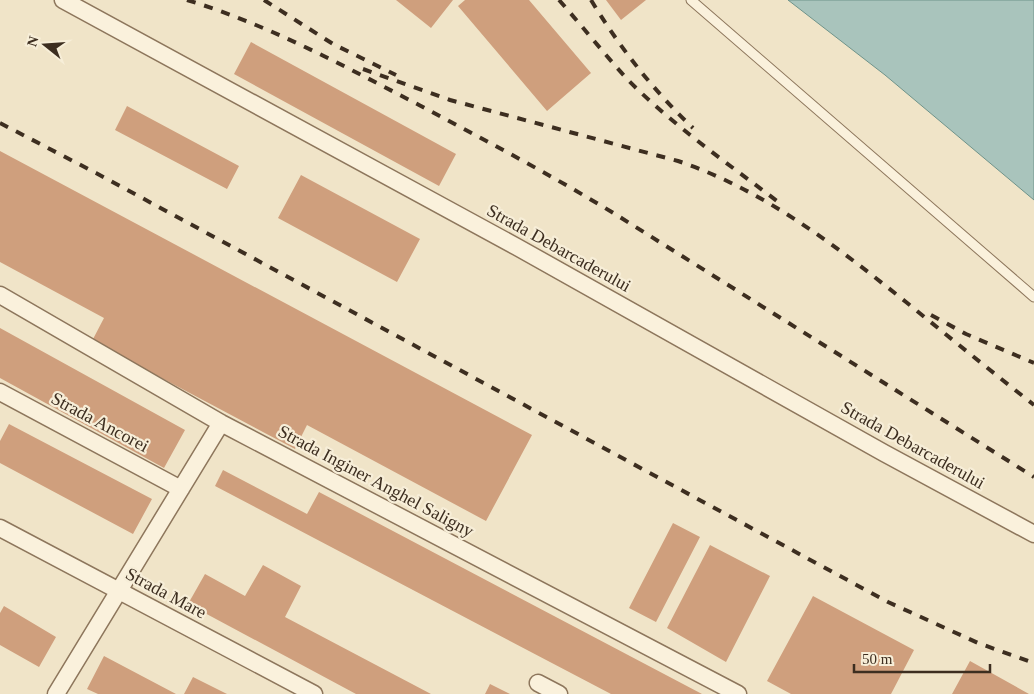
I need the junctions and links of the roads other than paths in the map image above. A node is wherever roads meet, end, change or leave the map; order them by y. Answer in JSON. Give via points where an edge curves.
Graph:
{"nodes":[{"id":1,"x":63,"y":0,"type":"edge"},
{"id":2,"x":691,"y":0,"type":"edge"},
{"id":3,"x":0,"y":295,"type":"edge"},
{"id":4,"x":1034,"y":297,"type":"edge"},
{"id":5,"x":0,"y":392,"type":"edge"},
{"id":6,"x":222,"y":423,"type":"junction"},
{"id":7,"x":181,"y":489,"type":"junction"},
{"id":8,"x":0,"y":528,"type":"edge"},
{"id":9,"x":1034,"y":534,"type":"edge"},
{"id":10,"x":118,"y":591,"type":"junction"},
{"id":11,"x":538,"y":683,"type":"dead end"},
{"id":12,"x":59,"y":693,"type":"edge"},
{"id":13,"x":314,"y":694,"type":"edge"},
{"id":14,"x":559,"y":694,"type":"edge"},
{"id":15,"x":738,"y":694,"type":"edge"}],
"edges":[{"from":1,"to":9,"type":"street","name":"Strada Debarcaderului"},
{"from":2,"to":4,"type":"lane"},
{"from":3,"to":6,"type":"street","name":"Strada Inginer Anghel Saligny"},
{"from":5,"to":7,"type":"street","name":"Strada Ancorei"},
{"from":6,"to":7,"type":"street"},
{"from":6,"to":15,"type":"street","name":"Strada Inginer Anghel Saligny"},
{"from":7,"to":10,"type":"street"},
{"from":8,"to":10,"type":"street","name":"Strada Mare"},
{"from":10,"to":12,"type":"street"},
{"from":10,"to":13,"type":"street","name":"Strada Mare"},
{"from":11,"to":14,"type":"street"}]}
